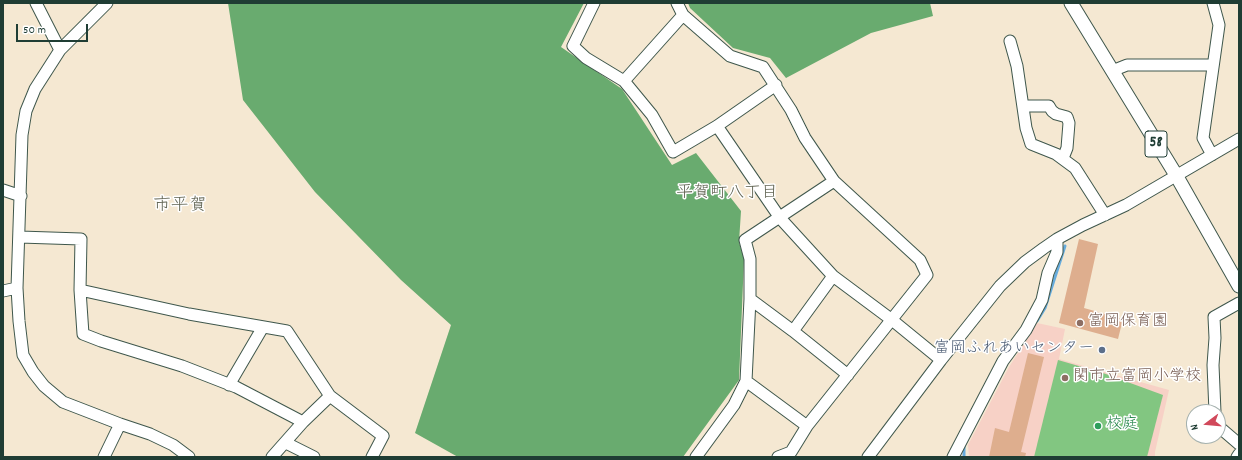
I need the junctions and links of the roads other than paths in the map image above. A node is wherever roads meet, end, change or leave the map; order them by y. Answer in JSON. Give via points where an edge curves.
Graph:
{"nodes":[{"id":1,"x":36,"y":3,"type":"edge"},
{"id":2,"x":107,"y":3,"type":"edge"},
{"id":3,"x":594,"y":3,"type":"edge"},
{"id":4,"x":676,"y":3,"type":"edge"},
{"id":5,"x":1071,"y":3,"type":"edge"},
{"id":6,"x":1213,"y":3,"type":"edge"},
{"id":7,"x":682,"y":15,"type":"junction"},
{"id":8,"x":1010,"y":41,"type":"dead end"},
{"id":9,"x":60,"y":50,"type":"junction"},
{"id":10,"x":1213,"y":65,"type":"junction"},
{"id":11,"x":1112,"y":71,"type":"junction"},
{"id":12,"x":624,"y":81,"type":"junction"},
{"id":13,"x":776,"y":85,"type":"junction"},
{"id":14,"x":1023,"y":106,"type":"junction"},
{"id":15,"x":717,"y":126,"type":"junction"},
{"id":16,"x":1239,"y":139,"type":"edge"},
{"id":17,"x":1212,"y":155,"type":"junction"},
{"id":18,"x":1063,"y":158,"type":"junction"},
{"id":19,"x":1176,"y":175,"type":"junction"},
{"id":20,"x":834,"y":181,"type":"junction"},
{"id":21,"x":3,"y":190,"type":"edge"},
{"id":22,"x":21,"y":196,"type":"junction"},
{"id":23,"x":1105,"y":215,"type":"junction"},
{"id":24,"x":780,"y":218,"type":"junction"},
{"id":25,"x":20,"y":237,"type":"junction"},
{"id":26,"x":1058,"y":239,"type":"junction"},
{"id":27,"x":833,"y":276,"type":"junction"},
{"id":28,"x":1239,"y":286,"type":"edge"},
{"id":29,"x":18,"y":288,"type":"junction"},
{"id":30,"x":3,"y":290,"type":"edge"},
{"id":31,"x":80,"y":290,"type":"junction"},
{"id":32,"x":750,"y":299,"type":"junction"},
{"id":33,"x":1239,"y":303,"type":"edge"},
{"id":34,"x":892,"y":320,"type":"junction"},
{"id":35,"x":263,"y":327,"type":"junction"},
{"id":36,"x":793,"y":331,"type":"junction"},
{"id":37,"x":941,"y":360,"type":"junction"},
{"id":38,"x":848,"y":375,"type":"junction"},
{"id":39,"x":746,"y":381,"type":"junction"},
{"id":40,"x":229,"y":385,"type":"junction"},
{"id":41,"x":330,"y":396,"type":"junction"},
{"id":42,"x":1215,"y":404,"type":"edge"},
{"id":43,"x":303,"y":422,"type":"junction"},
{"id":44,"x":120,"y":424,"type":"junction"},
{"id":45,"x":807,"y":426,"type":"junction"},
{"id":46,"x":1226,"y":433,"type":"edge"},
{"id":47,"x":286,"y":443,"type":"junction"},
{"id":48,"x":1239,"y":444,"type":"edge"},
{"id":49,"x":1239,"y":454,"type":"edge"},
{"id":50,"x":104,"y":457,"type":"edge"},
{"id":51,"x":189,"y":457,"type":"edge"},
{"id":52,"x":272,"y":457,"type":"edge"},
{"id":53,"x":314,"y":457,"type":"edge"},
{"id":54,"x":372,"y":457,"type":"edge"},
{"id":55,"x":696,"y":457,"type":"edge"},
{"id":56,"x":778,"y":457,"type":"edge"},
{"id":57,"x":868,"y":457,"type":"edge"},
{"id":58,"x":953,"y":457,"type":"edge"},
{"id":59,"x":1237,"y":457,"type":"edge"}],
"edges":[{"from":1,"to":9,"type":"street"},
{"from":2,"to":9,"type":"street"},
{"from":3,"to":12,"type":"street","via":[[573,46],[586,58]]},
{"from":4,"to":7,"type":"street"},
{"from":5,"to":11,"type":"main road","number":"58"},
{"from":6,"to":10,"type":"street","via":[[1218,25]]},
{"from":7,"to":12,"type":"street"},
{"from":7,"to":13,"type":"street","via":[[730,56],[763,67]]},
{"from":8,"to":14,"type":"street"},
{"from":9,"to":22,"type":"street","via":[[35,89],[26,111],[22,135]]},
{"from":10,"to":11,"type":"street","via":[[1127,65]]},
{"from":10,"to":17,"type":"street","via":[[1203,138]]},
{"from":11,"to":19,"type":"main road","number":"58"},
{"from":12,"to":15,"type":"street","via":[[652,115],[673,152]]},
{"from":13,"to":15,"type":"street"},
{"from":13,"to":20,"type":"street","via":[[805,138]]},
{"from":14,"to":18,"type":"street","via":[[1031,144]]},
{"from":14,"to":18,"type":"street","via":[[1049,106],[1056,114],[1067,117],[1067,148]]},
{"from":15,"to":24,"type":"street"},
{"from":16,"to":17,"type":"street"},
{"from":17,"to":19,"type":"street"},
{"from":18,"to":23,"type":"street","via":[[1075,168]]},
{"from":19,"to":23,"type":"street","via":[[1126,206]]},
{"from":19,"to":28,"type":"main road","number":"58"},
{"from":20,"to":24,"type":"street"},
{"from":20,"to":34,"type":"street","via":[[920,260],[927,275]]},
{"from":21,"to":22,"type":"street"},
{"from":22,"to":25,"type":"street"},
{"from":23,"to":26,"type":"street"},
{"from":24,"to":27,"type":"street"},
{"from":24,"to":32,"type":"street","via":[[745,240],[750,259]]},
{"from":25,"to":29,"type":"street"},
{"from":25,"to":31,"type":"street","via":[[81,239]]},
{"from":26,"to":37,"type":"street","via":[[1025,262],[1000,286]]},
{"from":26,"to":58,"type":"street","via":[[1057,252],[1048,273],[1042,300],[1026,330],[1003,361]]},
{"from":27,"to":34,"type":"street"},
{"from":27,"to":36,"type":"street"},
{"from":29,"to":30,"type":"street"},
{"from":29,"to":44,"type":"street","via":[[23,355],[33,372],[44,386],[63,402]]},
{"from":31,"to":35,"type":"street"},
{"from":31,"to":40,"type":"street","via":[[83,334],[182,366]]},
{"from":32,"to":36,"type":"street"},
{"from":32,"to":39,"type":"street"},
{"from":33,"to":42,"type":"street","via":[[1214,317]]},
{"from":34,"to":37,"type":"street"},
{"from":34,"to":38,"type":"street"},
{"from":35,"to":40,"type":"street"},
{"from":35,"to":41,"type":"street","via":[[287,331]]},
{"from":36,"to":38,"type":"street"},
{"from":37,"to":57,"type":"street"},
{"from":38,"to":45,"type":"street"},
{"from":39,"to":45,"type":"street"},
{"from":39,"to":55,"type":"street","via":[[734,405]]},
{"from":40,"to":43,"type":"street"},
{"from":41,"to":43,"type":"street"},
{"from":41,"to":54,"type":"street","via":[[383,436]]},
{"from":43,"to":47,"type":"street"},
{"from":44,"to":50,"type":"street"},
{"from":44,"to":51,"type":"street","via":[[173,445]]},
{"from":45,"to":56,"type":"street","via":[[791,452]]},
{"from":46,"to":48,"type":"street"},
{"from":47,"to":52,"type":"street"},
{"from":47,"to":53,"type":"street"},
{"from":49,"to":59,"type":"street"}]}
